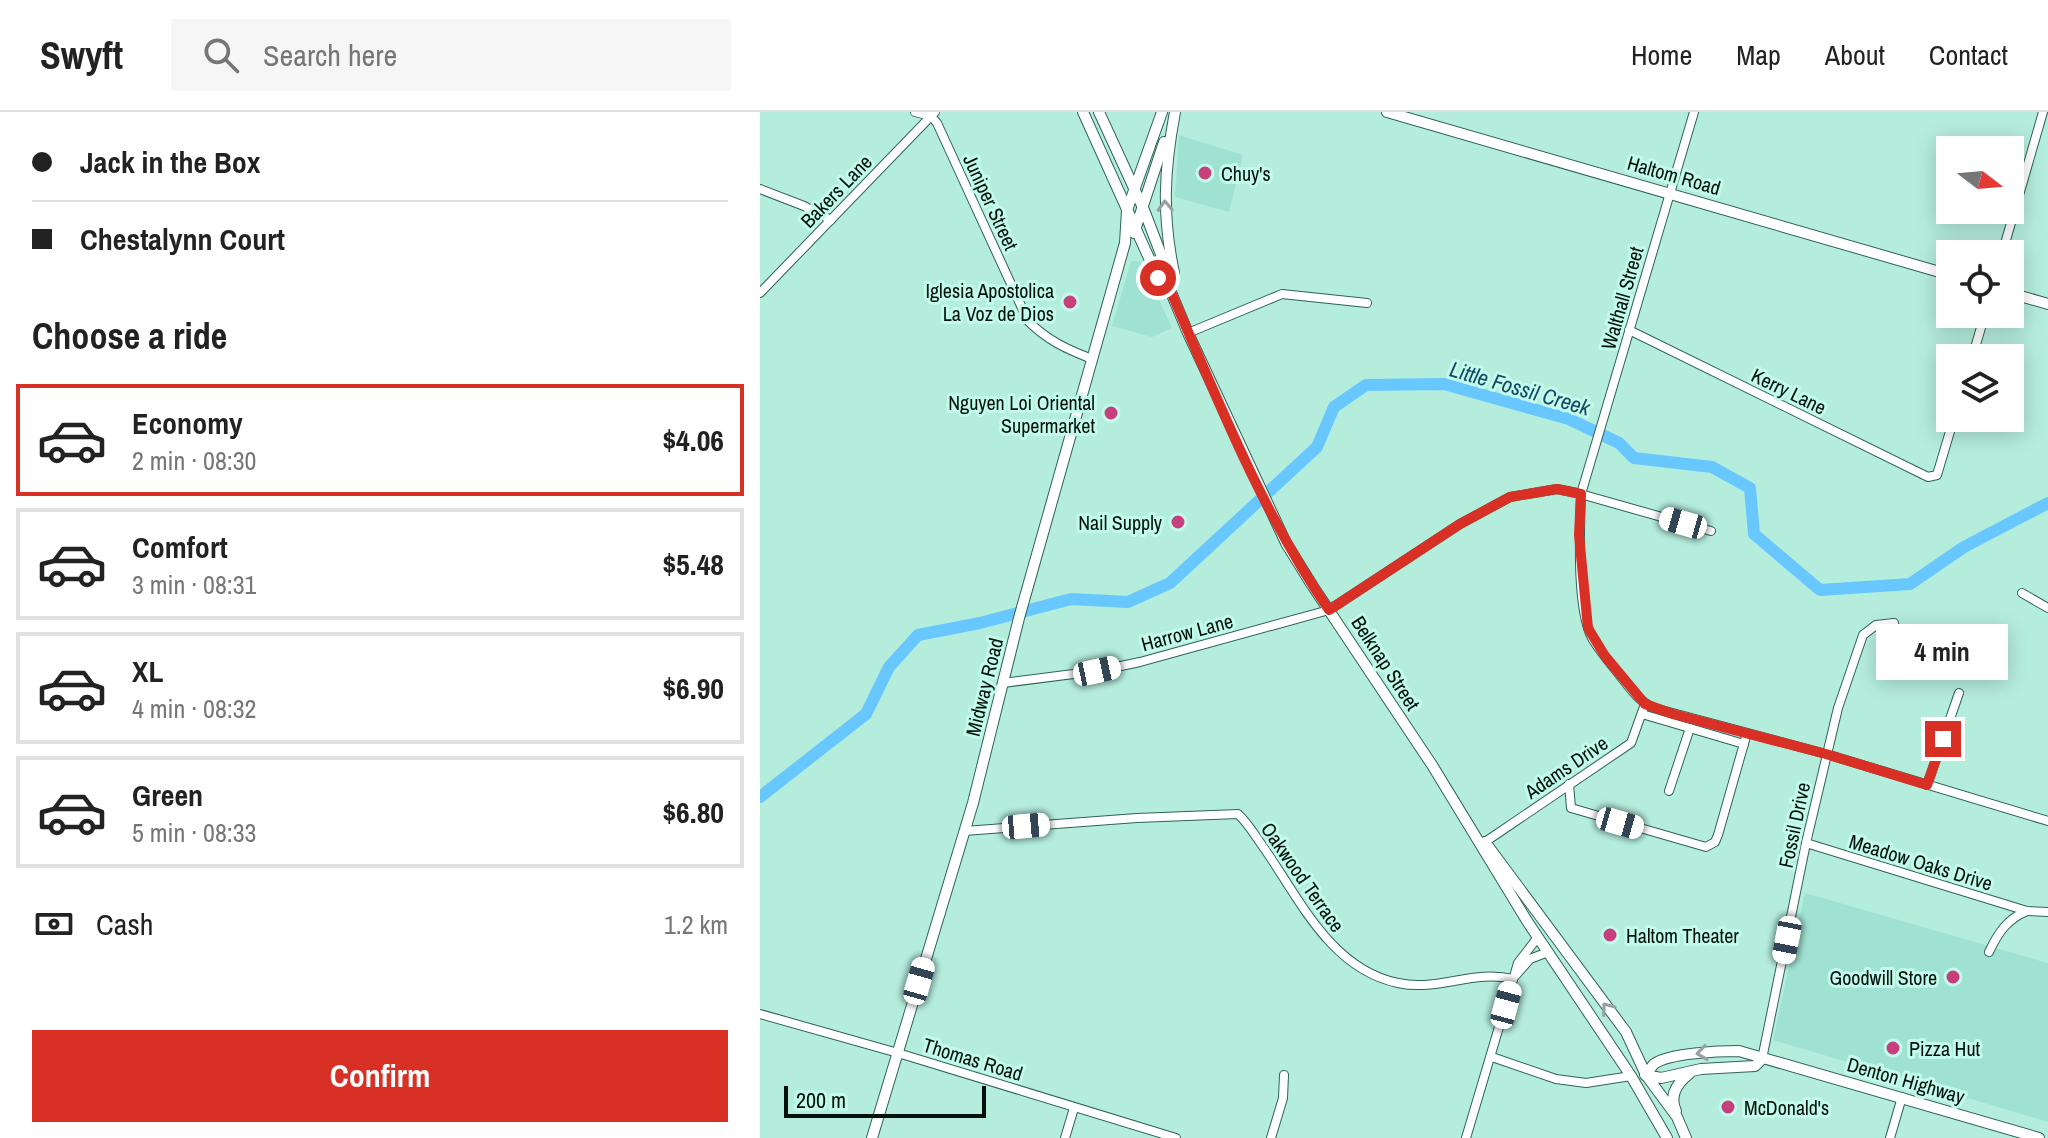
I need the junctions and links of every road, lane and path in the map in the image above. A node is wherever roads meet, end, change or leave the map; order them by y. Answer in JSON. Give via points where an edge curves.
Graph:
{"nodes":[{"id":1,"x":915,"y":112,"type":"edge"},
{"id":2,"x":1083,"y":112,"type":"edge"},
{"id":3,"x":1099,"y":112,"type":"edge"},
{"id":4,"x":1162,"y":112,"type":"edge"},
{"id":5,"x":1175,"y":112,"type":"edge"},
{"id":6,"x":1387,"y":112,"type":"edge"},
{"id":7,"x":1694,"y":112,"type":"edge"},
{"id":8,"x":2043,"y":112,"type":"edge"},
{"id":9,"x":933,"y":114,"type":"edge"},
{"id":10,"x":1161,"y":154,"type":"junction"},
{"id":11,"x":1147,"y":155,"type":"junction"},
{"id":12,"x":1125,"y":169,"type":"junction"},
{"id":13,"x":760,"y":189,"type":"edge"},
{"id":14,"x":1134,"y":190,"type":"junction"},
{"id":15,"x":1670,"y":192,"type":"junction"},
{"id":16,"x":1127,"y":210,"type":"junction"},
{"id":17,"x":1144,"y":210,"type":"junction"},
{"id":18,"x":831,"y":220,"type":"junction"},
{"id":19,"x":1137,"y":230,"type":"junction"},
{"id":20,"x":2006,"y":240,"type":"edge"},
{"id":21,"x":1125,"y":243,"type":"junction"},
{"id":22,"x":1936,"y":271,"type":"edge"},
{"id":23,"x":1168,"y":285,"type":"junction"},
{"id":24,"x":760,"y":293,"type":"edge"},
{"id":25,"x":2024,"y":297,"type":"edge"},
{"id":26,"x":1367,"y":303,"type":"dead end"},
{"id":27,"x":2048,"y":304,"type":"edge"},
{"id":28,"x":1179,"y":311,"type":"junction"},
{"id":29,"x":1629,"y":330,"type":"junction"},
{"id":30,"x":1188,"y":333,"type":"junction"},
{"id":31,"x":1092,"y":359,"type":"junction"},
{"id":32,"x":1950,"y":432,"type":"edge"},
{"id":33,"x":1581,"y":494,"type":"junction"},
{"id":34,"x":1711,"y":531,"type":"dead end"},
{"id":35,"x":2022,"y":593,"type":"dead end"},
{"id":36,"x":2048,"y":608,"type":"edge"},
{"id":37,"x":1329,"y":610,"type":"junction"},
{"id":38,"x":1894,"y":623,"type":"dead end"},
{"id":39,"x":1003,"y":683,"type":"junction"},
{"id":40,"x":1959,"y":693,"type":"dead end"},
{"id":41,"x":1645,"y":704,"type":"junction"},
{"id":42,"x":1644,"y":715,"type":"junction"},
{"id":43,"x":1690,"y":728,"type":"junction"},
{"id":44,"x":1745,"y":739,"type":"junction"},
{"id":45,"x":1826,"y":754,"type":"junction"},
{"id":46,"x":1569,"y":784,"type":"junction"},
{"id":47,"x":1927,"y":785,"type":"junction"},
{"id":48,"x":1669,"y":791,"type":"dead end"},
{"id":49,"x":1453,"y":799,"type":"junction"},
{"id":50,"x":2048,"y":821,"type":"edge"},
{"id":51,"x":964,"y":831,"type":"junction"},
{"id":52,"x":1485,"y":842,"type":"junction"},
{"id":53,"x":1806,"y":843,"type":"junction"},
{"id":54,"x":2027,"y":911,"type":"junction"},
{"id":55,"x":2048,"y":912,"type":"edge"},
{"id":56,"x":1538,"y":937,"type":"junction"},
{"id":57,"x":1548,"y":952,"type":"junction"},
{"id":58,"x":1989,"y":952,"type":"dead end"},
{"id":59,"x":1513,"y":979,"type":"junction"},
{"id":60,"x":760,"y":1014,"type":"edge"},
{"id":61,"x":898,"y":1053,"type":"junction"},
{"id":62,"x":1492,"y":1057,"type":"junction"},
{"id":63,"x":1762,"y":1059,"type":"junction"},
{"id":64,"x":1693,"y":1071,"type":"junction"},
{"id":65,"x":1284,"y":1075,"type":"dead end"},
{"id":66,"x":1646,"y":1075,"type":"junction"},
{"id":67,"x":1631,"y":1076,"type":"junction"},
{"id":68,"x":1902,"y":1097,"type":"junction"},
{"id":69,"x":1074,"y":1108,"type":"junction"},
{"id":70,"x":1677,"y":1117,"type":"junction"},
{"id":71,"x":872,"y":1138,"type":"edge"},
{"id":72,"x":1065,"y":1138,"type":"edge"},
{"id":73,"x":1176,"y":1138,"type":"edge"},
{"id":74,"x":1271,"y":1138,"type":"edge"},
{"id":75,"x":1466,"y":1138,"type":"edge"},
{"id":76,"x":1667,"y":1138,"type":"edge"},
{"id":77,"x":1686,"y":1138,"type":"edge"},
{"id":78,"x":1890,"y":1138,"type":"edge"},
{"id":79,"x":2039,"y":1138,"type":"edge"}],
"edges":[{"from":1,"to":9,"type":"street"},
{"from":2,"to":16,"type":"main road","name":"Belknap Street"},
{"from":3,"to":12,"type":"main road","name":"Belknap Street"},
{"from":4,"to":11,"type":"main road"},
{"from":5,"to":10,"type":"main road"},
{"from":28,"to":5,"type":"main road","one_way":true,"via":[[1164,202]]},
{"from":6,"to":15,"type":"main road","name":"Haltom Road"},
{"from":7,"to":15,"type":"street","name":"Walthall Street"},
{"from":8,"to":20,"type":"street"},
{"from":9,"to":18,"type":"street","name":"Bakers Lane"},
{"from":9,"to":31,"type":"street","name":"Juniper Street","via":[[1028,321],[1053,343]]},
{"from":10,"to":11,"type":"main road"},
{"from":10,"to":17,"type":"main road"},
{"from":11,"to":12,"type":"main road","via":[[1135,172]]},
{"from":11,"to":14,"type":"main road"},
{"from":12,"to":14,"type":"main road","name":"Belknap Street"},
{"from":13,"to":18,"type":"street"},
{"from":14,"to":16,"type":"main road"},
{"from":14,"to":17,"type":"main road","name":"Belknap Street"},
{"from":15,"to":22,"type":"main road","name":"Haltom Road"},
{"from":15,"to":29,"type":"street","name":"Walthall Street"},
{"from":16,"to":19,"type":"main road","name":"Belknap Street"},
{"from":16,"to":21,"type":"main road","name":"Midway Road"},
{"from":17,"to":19,"type":"main road"},
{"from":17,"to":23,"type":"main road","name":"Belknap Street"},
{"from":18,"to":24,"type":"street","name":"Bakers Lane"},
{"from":19,"to":21,"type":"main road","name":"Midway Road"},
{"from":19,"to":23,"type":"main road","name":"Belknap Street","via":[[1158,278]]},
{"from":21,"to":31,"type":"main road","name":"Midway Road"},
{"from":23,"to":28,"type":"main road","name":"Belknap Street"},
{"from":25,"to":27,"type":"main road"},
{"from":26,"to":30,"type":"street","via":[[1282,294]]},
{"from":28,"to":30,"type":"main road","name":"Belknap Street"},
{"from":29,"to":32,"type":"street","name":"Kerry Lane","via":[[1928,477],[1936,477]]},
{"from":29,"to":33,"type":"street","name":"Walthall Street"},
{"from":30,"to":37,"type":"main road","name":"Belknap Street","via":[[1286,543]]},
{"from":31,"to":39,"type":"main road","name":"Midway Road"},
{"from":33,"to":34,"type":"street","name":"Harrow Lane"},
{"from":33,"to":37,"type":"street","name":"Harrow Lane","via":[[1557,489],[1510,497]]},
{"from":33,"to":41,"type":"street","name":"Walthall Street","via":[[1579,535],[1588,628]]},
{"from":35,"to":36,"type":"street"},
{"from":37,"to":39,"type":"street","name":"Harrow Lane","via":[[1140,662]]},
{"from":37,"to":49,"type":"main road","name":"Belknap Street"},
{"from":38,"to":45,"type":"street","name":"Fossil Drive","via":[[1876,625],[1863,635]]},
{"from":39,"to":51,"type":"main road","name":"Midway Road"},
{"from":40,"to":47,"type":"street"},
{"from":41,"to":42,"type":"street","name":"Adams Drive"},
{"from":41,"to":44,"type":"street"},
{"from":42,"to":43,"type":"street"},
{"from":42,"to":46,"type":"street","name":"Adams Drive","via":[[1631,743]]},
{"from":43,"to":44,"type":"street"},
{"from":43,"to":48,"type":"street"},
{"from":44,"to":45,"type":"street"},
{"from":44,"to":46,"type":"street","via":[[1718,835],[1710,845],[1694,845],[1571,808]]},
{"from":45,"to":47,"type":"street"},
{"from":45,"to":53,"type":"street","name":"Fossil Drive"},
{"from":46,"to":52,"type":"street","name":"Adams Drive"},
{"from":47,"to":50,"type":"street"},
{"from":49,"to":52,"type":"main road","name":"Belknap Street"},
{"from":49,"to":56,"type":"main road","name":"Belknap Street"},
{"from":51,"to":59,"type":"street","name":"Oakwood Terrace","via":[[1238,814],[1325,939],[1364,971],[1400,984],[1427,986],[1493,974]]},
{"from":51,"to":61,"type":"main road","name":"Midway Road"},
{"from":66,"to":52,"type":"main road","name":"Belknap Street","one_way":true,"via":[[1626,1032]]},
{"from":53,"to":54,"type":"street","name":"Meadow Oaks Drive"},
{"from":53,"to":63,"type":"street","name":"Fossil Drive"},
{"from":54,"to":55,"type":"street","name":"Meadow Oaks Drive"},
{"from":54,"to":58,"type":"street","via":[[2010,919]]},
{"from":56,"to":57,"type":"main road","name":"Belknap Street"},
{"from":56,"to":59,"type":"street"},
{"from":57,"to":59,"type":"street","via":[[1530,959]]},
{"from":57,"to":67,"type":"main road","name":"Belknap Street"},
{"from":59,"to":62,"type":"street"},
{"from":60,"to":61,"type":"street","name":"Thomas Road"},
{"from":61,"to":69,"type":"street","name":"Thomas Road"},
{"from":61,"to":71,"type":"main road","name":"Midway Road"},
{"from":62,"to":67,"type":"street","via":[[1556,1079],[1586,1083]]},
{"from":62,"to":75,"type":"street"},
{"from":63,"to":64,"type":"main road","name":"Denton Highway","via":[[1755,1066]]},
{"from":63,"to":66,"type":"main road","name":"Denton Highway","one_way":true,"via":[[1739,1051],[1704,1052],[1655,1063]]},
{"from":63,"to":68,"type":"main road","name":"Denton Highway"},
{"from":64,"to":66,"type":"main road","name":"Denton Highway","via":[[1661,1078]]},
{"from":64,"to":70,"type":"main road","via":[[1675,1089],[1672,1104]]},
{"from":65,"to":74,"type":"street"},
{"from":66,"to":67,"type":"main road","name":"Denton Highway"},
{"from":66,"to":70,"type":"main road","name":"Belknap Street"},
{"from":67,"to":76,"type":"main road","name":"Belknap Street"},
{"from":68,"to":78,"type":"street"},
{"from":68,"to":79,"type":"main road","name":"Denton Highway"},
{"from":69,"to":72,"type":"street"},
{"from":69,"to":73,"type":"street","name":"Thomas Road"},
{"from":70,"to":77,"type":"main road","name":"Belknap Street"}]}
